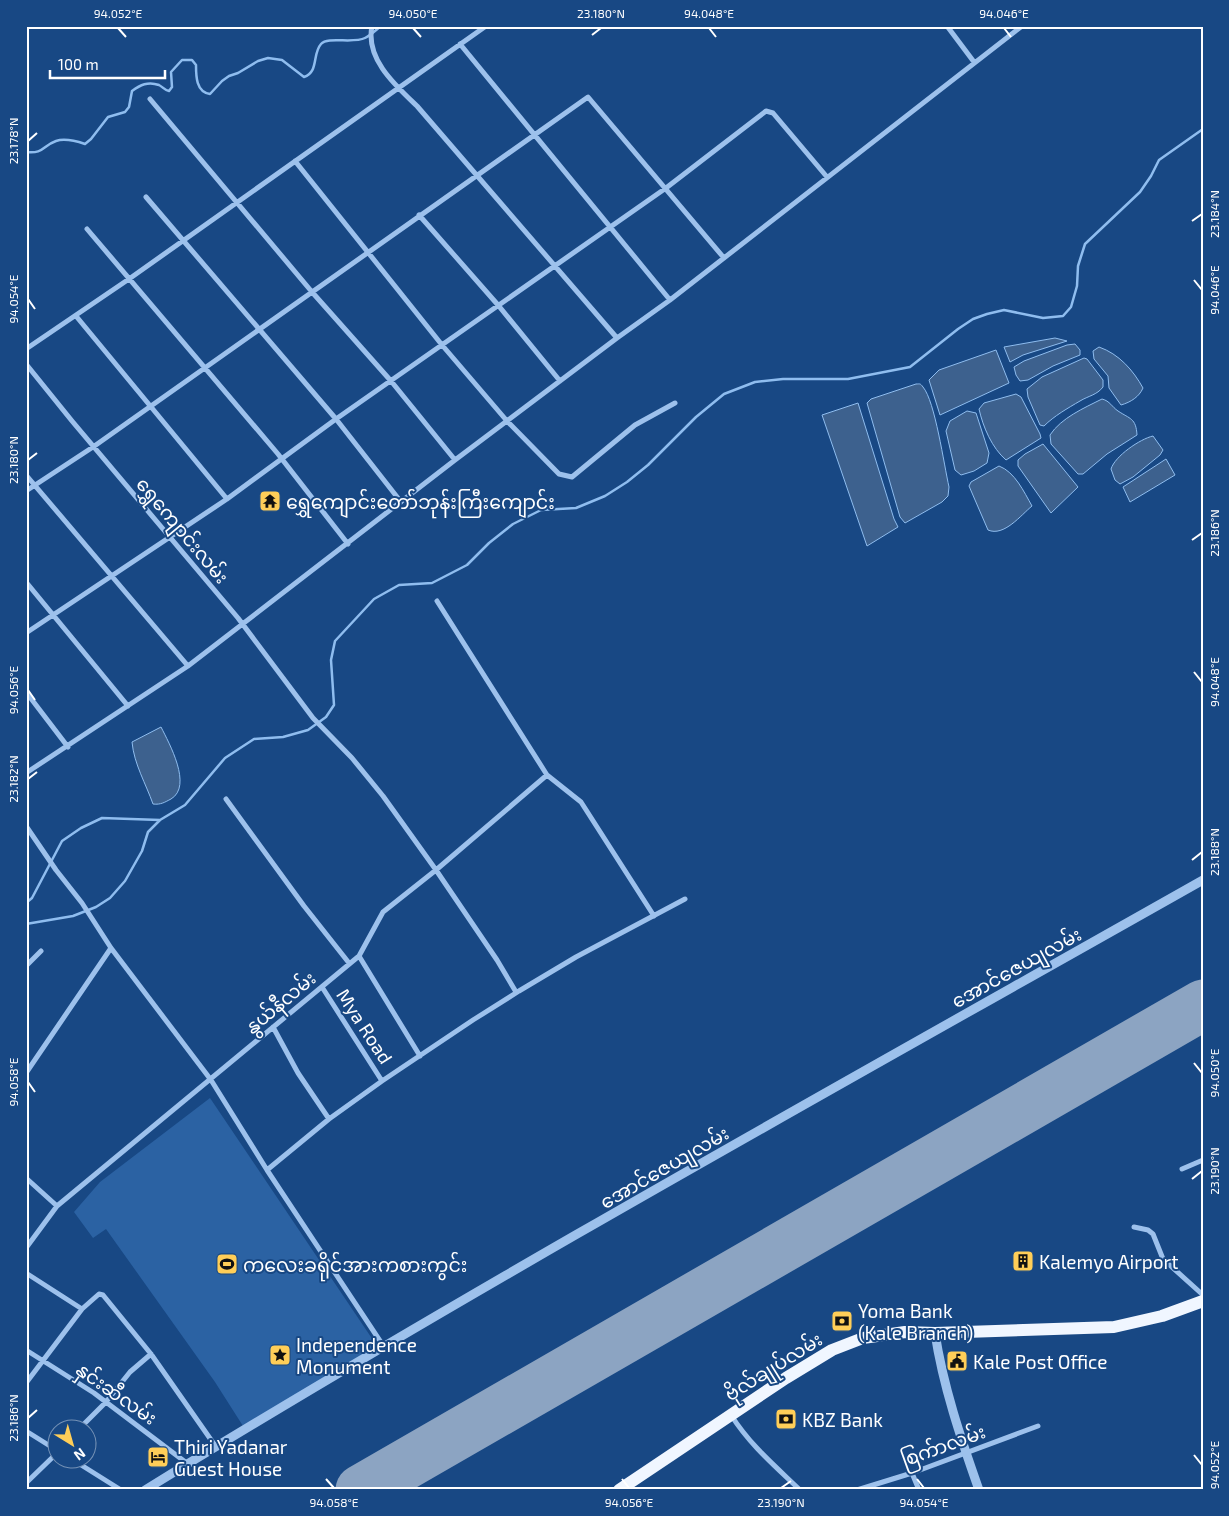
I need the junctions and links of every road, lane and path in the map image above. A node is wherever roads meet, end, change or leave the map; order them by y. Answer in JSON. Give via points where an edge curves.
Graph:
{"nodes":[{"id":1,"x":486,"y":26,"type":"edge"},
{"id":2,"x":947,"y":26,"type":"edge"},
{"id":3,"x":1022,"y":26,"type":"edge"},
{"id":4,"x":371,"y":29,"type":"edge"},
{"id":5,"x":460,"y":44,"type":"junction"},
{"id":6,"x":974,"y":62,"type":"junction"},
{"id":7,"x":398,"y":88,"type":"junction"},
{"id":8,"x":150,"y":99,"type":"dead end"},
{"id":9,"x":535,"y":135,"type":"junction"},
{"id":10,"x":295,"y":161,"type":"junction"},
{"id":11,"x":477,"y":176,"type":"junction"},
{"id":12,"x":827,"y":177,"type":"junction"},
{"id":13,"x":666,"y":188,"type":"junction"},
{"id":14,"x":146,"y":197,"type":"dead end"},
{"id":15,"x":237,"y":202,"type":"junction"},
{"id":16,"x":420,"y":215,"type":"junction"},
{"id":17,"x":610,"y":228,"type":"junction"},
{"id":18,"x":87,"y":229,"type":"dead end"},
{"id":19,"x":183,"y":241,"type":"junction"},
{"id":20,"x":369,"y":252,"type":"junction"},
{"id":21,"x":724,"y":258,"type":"junction"},
{"id":22,"x":555,"y":266,"type":"junction"},
{"id":23,"x":129,"y":279,"type":"junction"},
{"id":24,"x":312,"y":292,"type":"junction"},
{"id":25,"x":670,"y":300,"type":"junction"},
{"id":26,"x":498,"y":305,"type":"junction"},
{"id":27,"x":76,"y":316,"type":"junction"},
{"id":28,"x":258,"y":329,"type":"junction"},
{"id":29,"x":617,"y":338,"type":"junction"},
{"id":30,"x":442,"y":346,"type":"junction"},
{"id":31,"x":26,"y":349,"type":"edge"},
{"id":32,"x":26,"y":364,"type":"edge"},
{"id":33,"x":205,"y":368,"type":"junction"},
{"id":34,"x":390,"y":381,"type":"junction"},
{"id":35,"x":560,"y":381,"type":"junction"},
{"id":36,"x":675,"y":403,"type":"dead end"},
{"id":37,"x":150,"y":407,"type":"junction"},
{"id":38,"x":336,"y":419,"type":"junction"},
{"id":39,"x":507,"y":421,"type":"junction"},
{"id":40,"x":93,"y":447,"type":"junction"},
{"id":41,"x":281,"y":459,"type":"junction"},
{"id":42,"x":455,"y":460,"type":"junction"},
{"id":43,"x":26,"y":475,"type":"edge"},
{"id":44,"x":35,"y":485,"type":"junction"},
{"id":45,"x":26,"y":491,"type":"edge"},
{"id":46,"x":227,"y":499,"type":"junction"},
{"id":47,"x":401,"y":502,"type":"junction"},
{"id":48,"x":170,"y":538,"type":"junction"},
{"id":49,"x":348,"y":544,"type":"junction"},
{"id":50,"x":112,"y":576,"type":"junction"},
{"id":51,"x":26,"y":582,"type":"edge"},
{"id":52,"x":438,"y":601,"type":"dead end"},
{"id":53,"x":54,"y":614,"type":"junction"},
{"id":54,"x":243,"y":624,"type":"junction"},
{"id":55,"x":26,"y":633,"type":"edge"},
{"id":56,"x":188,"y":666,"type":"junction"},
{"id":57,"x":26,"y":692,"type":"edge"},
{"id":58,"x":128,"y":706,"type":"junction"},
{"id":59,"x":68,"y":747,"type":"junction"},
{"id":60,"x":26,"y":774,"type":"edge"},
{"id":61,"x":547,"y":775,"type":"junction"},
{"id":62,"x":226,"y":799,"type":"dead end"},
{"id":63,"x":26,"y":826,"type":"edge"},
{"id":64,"x":436,"y":870,"type":"junction"},
{"id":65,"x":1203,"y":880,"type":"edge"},
{"id":66,"x":685,"y":899,"type":"dead end"},
{"id":67,"x":654,"y":916,"type":"junction"},
{"id":68,"x":111,"y":948,"type":"junction"},
{"id":69,"x":41,"y":951,"type":"dead end"},
{"id":70,"x":359,"y":956,"type":"junction"},
{"id":71,"x":349,"y":963,"type":"junction"},
{"id":72,"x":26,"y":966,"type":"edge"},
{"id":73,"x":322,"y":987,"type":"junction"},
{"id":74,"x":516,"y":992,"type":"junction"},
{"id":75,"x":273,"y":1027,"type":"junction"},
{"id":76,"x":420,"y":1056,"type":"junction"},
{"id":77,"x":26,"y":1073,"type":"edge"},
{"id":78,"x":211,"y":1080,"type":"junction"},
{"id":79,"x":382,"y":1081,"type":"junction"},
{"id":80,"x":329,"y":1119,"type":"junction"},
{"id":81,"x":1203,"y":1160,"type":"edge"},
{"id":82,"x":1182,"y":1169,"type":"dead end"},
{"id":83,"x":267,"y":1170,"type":"junction"},
{"id":84,"x":26,"y":1178,"type":"edge"},
{"id":85,"x":57,"y":1206,"type":"junction"},
{"id":86,"x":1134,"y":1228,"type":"dead end"},
{"id":87,"x":26,"y":1248,"type":"edge"},
{"id":88,"x":26,"y":1273,"type":"edge"},
{"id":89,"x":1203,"y":1295,"type":"edge"},
{"id":90,"x":1203,"y":1301,"type":"edge"},
{"id":91,"x":82,"y":1309,"type":"junction"},
{"id":92,"x":935,"y":1332,"type":"junction"},
{"id":93,"x":384,"y":1347,"type":"junction"},
{"id":94,"x":26,"y":1350,"type":"edge"},
{"id":95,"x":151,"y":1354,"type":"junction"},
{"id":96,"x":42,"y":1360,"type":"junction"},
{"id":97,"x":26,"y":1383,"type":"edge"},
{"id":98,"x":106,"y":1402,"type":"junction"},
{"id":99,"x":731,"y":1416,"type":"junction"},
{"id":100,"x":90,"y":1418,"type":"edge"},
{"id":101,"x":1038,"y":1426,"type":"dead end"},
{"id":102,"x":26,"y":1432,"type":"edge"},
{"id":103,"x":48,"y":1445,"type":"edge"},
{"id":104,"x":216,"y":1447,"type":"junction"},
{"id":105,"x":966,"y":1453,"type":"junction"},
{"id":106,"x":48,"y":1461,"type":"edge"},
{"id":107,"x":188,"y":1464,"type":"junction"},
{"id":108,"x":86,"y":1468,"type":"edge"},
{"id":109,"x":912,"y":1474,"type":"junction"},
{"id":110,"x":26,"y":1483,"type":"edge"},
{"id":111,"x":859,"y":1489,"type":"edge"},
{"id":112,"x":121,"y":1490,"type":"edge"},
{"id":113,"x":145,"y":1490,"type":"edge"},
{"id":114,"x":620,"y":1490,"type":"edge"},
{"id":115,"x":800,"y":1490,"type":"edge"},
{"id":116,"x":919,"y":1490,"type":"edge"},
{"id":117,"x":979,"y":1490,"type":"edge"}],
"edges":[{"from":1,"to":5,"type":"street"},
{"from":2,"to":6,"type":"street"},
{"from":3,"to":6,"type":"street"},
{"from":4,"to":7,"type":"street","via":[[377,61]]},
{"from":5,"to":7,"type":"street"},
{"from":5,"to":9,"type":"street"},
{"from":6,"to":12,"type":"street"},
{"from":7,"to":10,"type":"street"},
{"from":7,"to":11,"type":"street"},
{"from":8,"to":15,"type":"street"},
{"from":9,"to":11,"type":"street"},
{"from":9,"to":13,"type":"street","via":[[588,97]]},
{"from":9,"to":17,"type":"street"},
{"from":10,"to":15,"type":"street"},
{"from":10,"to":20,"type":"street"},
{"from":11,"to":16,"type":"street"},
{"from":11,"to":22,"type":"street"},
{"from":12,"to":13,"type":"street","via":[[774,113],[766,111]]},
{"from":12,"to":21,"type":"street"},
{"from":13,"to":17,"type":"street"},
{"from":13,"to":21,"type":"street"},
{"from":14,"to":19,"type":"street"},
{"from":15,"to":19,"type":"street"},
{"from":15,"to":24,"type":"street"},
{"from":16,"to":20,"type":"street"},
{"from":16,"to":26,"type":"street"},
{"from":17,"to":22,"type":"street"},
{"from":17,"to":25,"type":"street"},
{"from":18,"to":23,"type":"street"},
{"from":19,"to":23,"type":"street"},
{"from":19,"to":28,"type":"street"},
{"from":20,"to":24,"type":"street"},
{"from":20,"to":30,"type":"street"},
{"from":21,"to":25,"type":"street"},
{"from":22,"to":26,"type":"street"},
{"from":22,"to":29,"type":"street"},
{"from":23,"to":27,"type":"street"},
{"from":23,"to":33,"type":"street"},
{"from":24,"to":28,"type":"street"},
{"from":24,"to":34,"type":"street"},
{"from":25,"to":29,"type":"street"},
{"from":26,"to":30,"type":"street"},
{"from":26,"to":35,"type":"street"},
{"from":27,"to":31,"type":"street"},
{"from":27,"to":37,"type":"street"},
{"from":28,"to":33,"type":"street"},
{"from":28,"to":38,"type":"street"},
{"from":29,"to":35,"type":"street"},
{"from":30,"to":34,"type":"street"},
{"from":30,"to":39,"type":"street"},
{"from":32,"to":40,"type":"street","name":"ရွှေကျောင်းလမ်း"},
{"from":33,"to":37,"type":"street"},
{"from":33,"to":41,"type":"street"},
{"from":34,"to":38,"type":"street"},
{"from":34,"to":42,"type":"street"},
{"from":35,"to":39,"type":"street"},
{"from":36,"to":39,"type":"street","via":[[635,425],[572,477],[559,474]]},
{"from":37,"to":40,"type":"street"},
{"from":37,"to":46,"type":"street"},
{"from":38,"to":41,"type":"street"},
{"from":38,"to":47,"type":"street"},
{"from":39,"to":42,"type":"street"},
{"from":40,"to":44,"type":"street"},
{"from":40,"to":48,"type":"street","name":"ရွှေကျောင်းလမ်း"},
{"from":41,"to":46,"type":"street"},
{"from":41,"to":49,"type":"street"},
{"from":42,"to":47,"type":"street"},
{"from":43,"to":44,"type":"street"},
{"from":44,"to":45,"type":"street"},
{"from":44,"to":50,"type":"street"},
{"from":46,"to":48,"type":"street"},
{"from":47,"to":49,"type":"street"},
{"from":48,"to":50,"type":"street"},
{"from":48,"to":54,"type":"street","name":"ရွှေကျောင်းလမ်း"},
{"from":49,"to":54,"type":"street"},
{"from":50,"to":53,"type":"street"},
{"from":50,"to":56,"type":"street"},
{"from":51,"to":53,"type":"street"},
{"from":52,"to":61,"type":"street"},
{"from":53,"to":55,"type":"street"},
{"from":53,"to":58,"type":"street"},
{"from":54,"to":56,"type":"street"},
{"from":54,"to":64,"type":"street","name":"ရွှေကျောင်းလမ်း","via":[[313,718],[383,796]]},
{"from":56,"to":58,"type":"street"},
{"from":57,"to":59,"type":"street"},
{"from":58,"to":59,"type":"street"},
{"from":59,"to":60,"type":"street"},
{"from":61,"to":64,"type":"street","name":"နွယ်နီလမ်း"},
{"from":61,"to":67,"type":"street","via":[[581,802]]},
{"from":62,"to":71,"type":"street"},
{"from":63,"to":68,"type":"street"},
{"from":64,"to":70,"type":"street","name":"နွယ်နီလမ်း","via":[[383,912]]},
{"from":64,"to":74,"type":"street","name":"ရွှေကျောင်းလမ်း"},
{"from":65,"to":93,"type":"street","name":"အောင်ဇေယျလမ်း","via":[[687,1171]]},
{"from":66,"to":67,"type":"street"},
{"from":67,"to":74,"type":"street"},
{"from":68,"to":77,"type":"street"},
{"from":68,"to":78,"type":"street"},
{"from":69,"to":72,"type":"street"},
{"from":70,"to":71,"type":"street","name":"နွယ်နီလမ်း"},
{"from":70,"to":76,"type":"street"},
{"from":71,"to":73,"type":"street","name":"နွယ်နီလမ်း"},
{"from":73,"to":75,"type":"street","name":"နွယ်နီလမ်း"},
{"from":73,"to":79,"type":"street","name":"Mya Road"},
{"from":74,"to":76,"type":"street"},
{"from":75,"to":78,"type":"street","name":"နွယ်နီလမ်း"},
{"from":75,"to":80,"type":"street","via":[[298,1073]]},
{"from":76,"to":79,"type":"street"},
{"from":78,"to":83,"type":"street"},
{"from":78,"to":85,"type":"street","name":"နွယ်နီလမ်း"},
{"from":79,"to":80,"type":"street"},
{"from":80,"to":83,"type":"street"},
{"from":81,"to":82,"type":"street"},
{"from":83,"to":93,"type":"street"},
{"from":84,"to":85,"type":"street"},
{"from":85,"to":87,"type":"street","name":"နွယ်နီလမ်း"},
{"from":86,"to":89,"type":"street","via":[[1153,1234],[1164,1259]]},
{"from":88,"to":91,"type":"street"},
{"from":90,"to":92,"type":"highway","name":"ဗိုလ်ချုပ်လမ်း","via":[[1155,1318],[1114,1327]]},
{"from":91,"to":95,"type":"street","via":[[103,1294]]},
{"from":91,"to":96,"type":"street"},
{"from":92,"to":99,"type":"highway","name":"ဗိုလ်ချုပ်လမ်း","via":[[905,1332],[850,1342],[786,1378]]},
{"from":92,"to":105,"type":"street","via":[[939,1361]]},
{"from":93,"to":104,"type":"street","name":"အောင်ဇေယျလမ်း"},
{"from":94,"to":96,"type":"street","name":"နှင်းဆီလမ်း"},
{"from":95,"to":98,"type":"street","via":[[130,1372]]},
{"from":95,"to":104,"type":"street"},
{"from":96,"to":97,"type":"street"},
{"from":96,"to":98,"type":"street","name":"နှင်းဆီလမ်း"},
{"from":98,"to":100,"type":"street"},
{"from":98,"to":107,"type":"street","name":"နှင်းဆီလမ်း"},
{"from":99,"to":114,"type":"highway","name":"ဗိုလ်ချုပ်လမ်း"},
{"from":99,"to":115,"type":"street","via":[[761,1454]]},
{"from":101,"to":105,"type":"street","name":"စြက်ာလမ်း"},
{"from":102,"to":103,"type":"street"},
{"from":104,"to":107,"type":"street","name":"အောင်ဇေယျလမ်း"},
{"from":105,"to":109,"type":"street","name":"စြက်ာလမ်း"},
{"from":105,"to":117,"type":"street"},
{"from":106,"to":110,"type":"street"},
{"from":107,"to":113,"type":"street","name":"အောင်ဇေယျလမ်း"},
{"from":108,"to":112,"type":"street"},
{"from":109,"to":111,"type":"street","name":"စြက်ာလမ်း"},
{"from":109,"to":116,"type":"street"}]}
